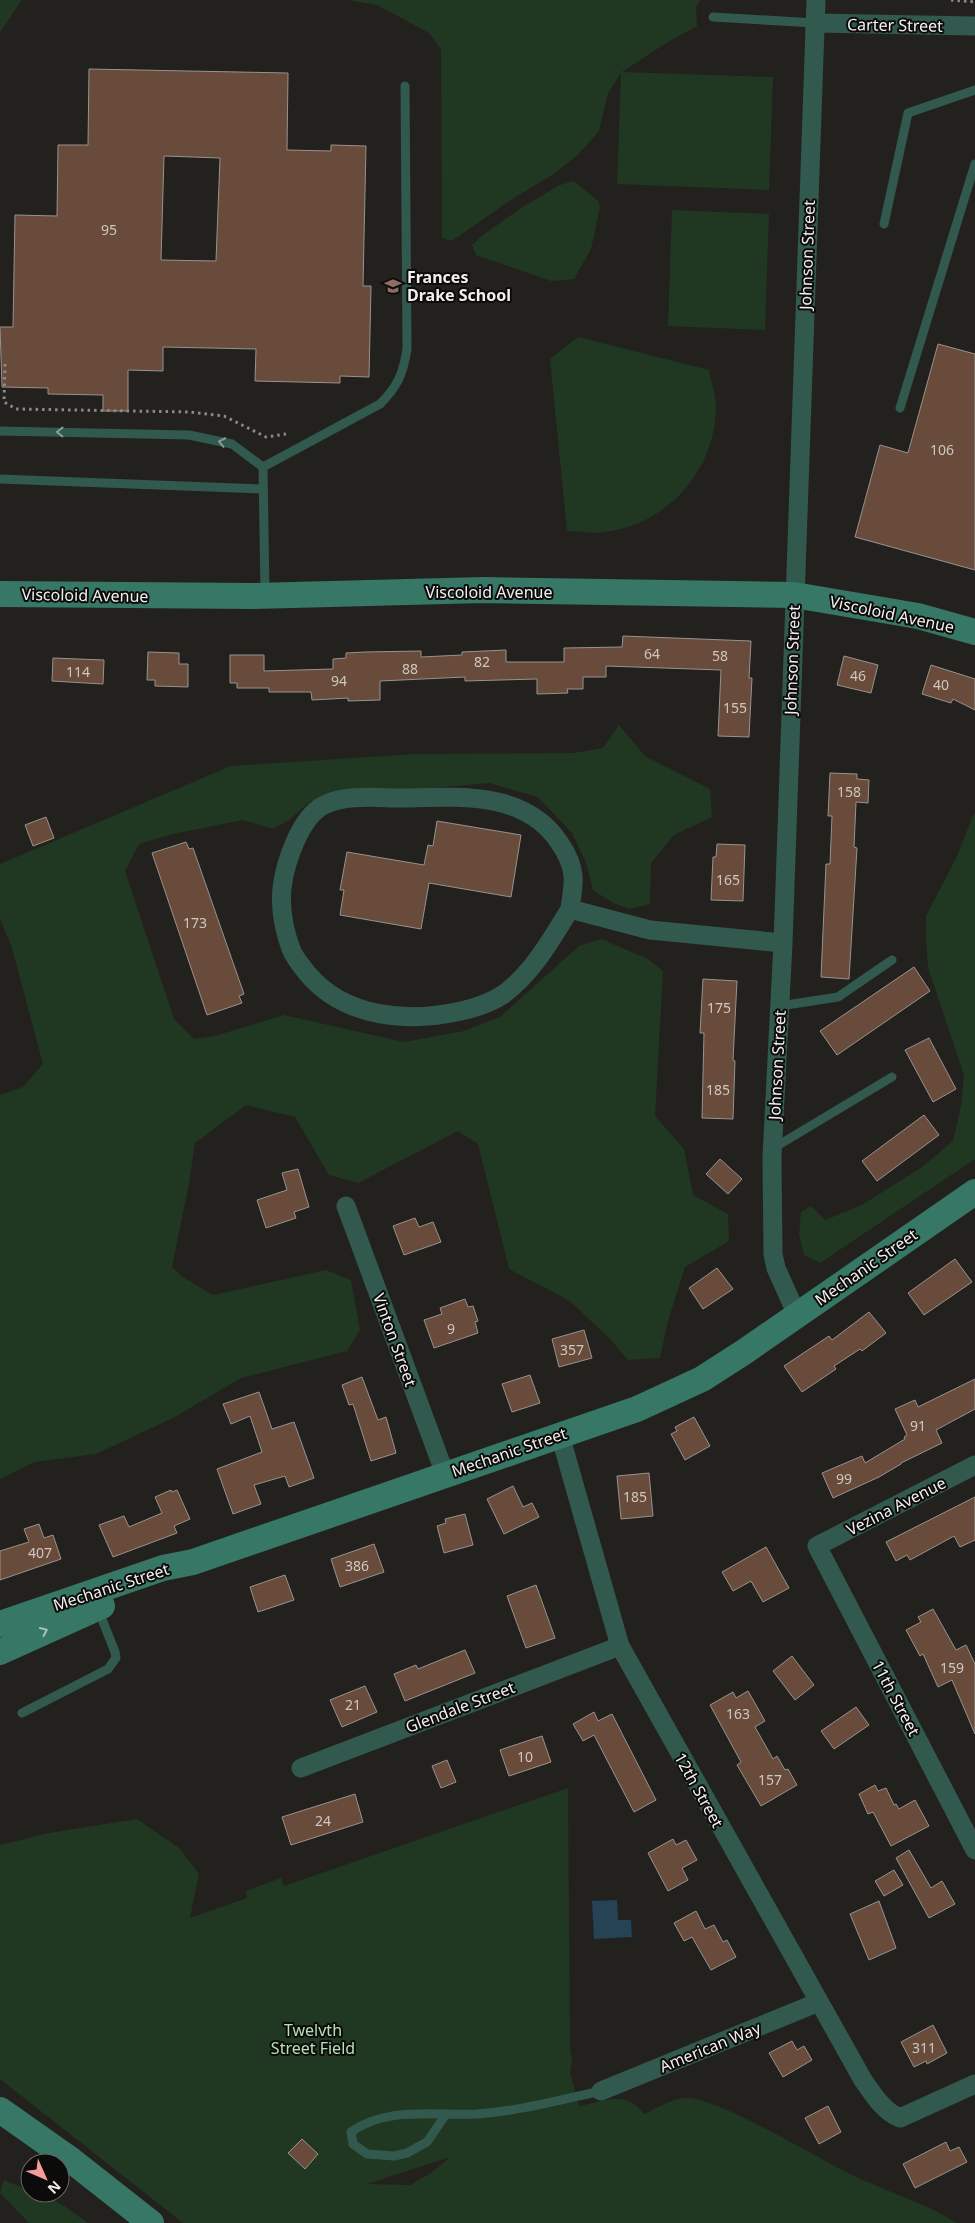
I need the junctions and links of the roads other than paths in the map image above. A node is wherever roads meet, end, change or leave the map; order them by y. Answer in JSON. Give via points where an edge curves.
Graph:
{"nodes":[{"id":1,"x":816,"y":0,"type":"edge"},
{"id":2,"x":713,"y":17,"type":"dead end"},
{"id":3,"x":815,"y":24,"type":"junction"},
{"id":4,"x":975,"y":26,"type":"edge"},
{"id":5,"x":405,"y":86,"type":"dead end"},
{"id":6,"x":975,"y":90,"type":"edge"},
{"id":7,"x":975,"y":164,"type":"edge"},
{"id":8,"x":884,"y":224,"type":"dead end"},
{"id":9,"x":900,"y":408,"type":"dead end"},
{"id":10,"x":0,"y":431,"type":"edge"},
{"id":11,"x":262,"y":467,"type":"junction"},
{"id":12,"x":0,"y":479,"type":"edge"},
{"id":13,"x":263,"y":489,"type":"junction"},
{"id":14,"x":0,"y":594,"type":"edge"},
{"id":15,"x":794,"y":595,"type":"junction"},
{"id":16,"x":265,"y":596,"type":"junction"},
{"id":17,"x":975,"y":632,"type":"edge"},
{"id":18,"x":570,"y":909,"type":"junction"},
{"id":19,"x":783,"y":943,"type":"junction"},
{"id":20,"x":892,"y":960,"type":"dead end"},
{"id":21,"x":780,"y":1006,"type":"junction"},
{"id":22,"x":892,"y":1077,"type":"dead end"},
{"id":23,"x":772,"y":1149,"type":"junction"},
{"id":24,"x":975,"y":1192,"type":"edge"},
{"id":25,"x":346,"y":1206,"type":"dead end"},
{"id":26,"x":797,"y":1315,"type":"junction"},
{"id":27,"x":560,"y":1435,"type":"junction"},
{"id":28,"x":975,"y":1465,"type":"edge"},
{"id":29,"x":445,"y":1474,"type":"junction"},
{"id":30,"x":817,"y":1546,"type":"joint"},
{"id":31,"x":94,"y":1600,"type":"junction"},
{"id":32,"x":0,"y":1624,"type":"edge"},
{"id":33,"x":620,"y":1646,"type":"junction"},
{"id":34,"x":0,"y":1652,"type":"edge"},
{"id":35,"x":22,"y":1713,"type":"dead end"},
{"id":36,"x":301,"y":1768,"type":"dead end"},
{"id":37,"x":975,"y":1850,"type":"edge"},
{"id":38,"x":819,"y":2002,"type":"junction"},
{"id":39,"x":975,"y":2084,"type":"edge"},
{"id":40,"x":601,"y":2091,"type":"joint"},
{"id":41,"x":0,"y":2110,"type":"edge"},
{"id":42,"x":446,"y":2114,"type":"junction"},
{"id":43,"x":151,"y":2223,"type":"edge"}],
"edges":[{"from":1,"to":3,"type":"street","name":"Johnson Street"},
{"from":2,"to":3,"type":"lane"},
{"from":3,"to":4,"type":"street","name":"Carter Street"},
{"from":3,"to":15,"type":"street","name":"Johnson Street"},
{"from":5,"to":11,"type":"lane","via":[[407,349],[403,370],[394,391],[380,404]]},
{"from":6,"to":8,"type":"lane","via":[[908,113]]},
{"from":7,"to":9,"type":"lane"},
{"from":11,"to":10,"type":"lane","one_way":true,"via":[[232,444],[189,435]]},
{"from":11,"to":13,"type":"lane"},
{"from":12,"to":13,"type":"lane"},
{"from":13,"to":16,"type":"lane"},
{"from":14,"to":16,"type":"main road","name":"Viscoloid Avenue"},
{"from":15,"to":16,"type":"main road","name":"Viscoloid Avenue","via":[[484,590]]},
{"from":15,"to":17,"type":"main road","name":"Viscoloid Avenue","via":[[918,616]]},
{"from":15,"to":19,"type":"street","name":"Johnson Street"},
{"from":18,"to":18,"type":"street","via":[[573,876],[568,854],[554,834],[528,812],[499,801],[453,797],[341,799],[323,805],[305,822],[290,853],[282,888],[284,931],[294,956],[313,980],[336,998],[362,1009],[395,1016],[435,1017],[473,1008],[502,995],[526,974],[548,946]]},
{"from":18,"to":19,"type":"street","via":[[650,930]]},
{"from":19,"to":21,"type":"street","name":"Johnson Street"},
{"from":20,"to":21,"type":"lane","via":[[838,997]]},
{"from":21,"to":23,"type":"street","name":"Johnson Street"},
{"from":22,"to":23,"type":"lane"},
{"from":23,"to":26,"type":"street","name":"Johnson Street","via":[[773,1254]]},
{"from":24,"to":26,"type":"main road","name":"Mechanic Street"},
{"from":25,"to":29,"type":"street","name":"Vinton Street"},
{"from":26,"to":27,"type":"main road","name":"Mechanic Street","via":[[702,1379],[671,1395]]},
{"from":27,"to":29,"type":"main road","name":"Mechanic Street"},
{"from":27,"to":33,"type":"street","name":"12th Street"},
{"from":28,"to":30,"type":"street","name":"Vezina Avenue"},
{"from":29,"to":31,"type":"main road","name":"Mechanic Street","via":[[193,1562],[165,1580]]},
{"from":30,"to":37,"type":"street","name":"11th Street"},
{"from":31,"to":32,"type":"main road","name":"Mechanic Street"},
{"from":34,"to":31,"type":"main road","one_way":true},
{"from":31,"to":35,"type":"lane","via":[[116,1658],[108,1669]]},
{"from":33,"to":36,"type":"street","name":"Glendale Street"},
{"from":33,"to":38,"type":"street","name":"12th Street"},
{"from":38,"to":39,"type":"street","name":"12th Street","via":[[863,2080],[881,2105],[896,2117]]},
{"from":38,"to":40,"type":"street","name":"American Way"},
{"from":40,"to":42,"type":"lane","via":[[536,2106],[477,2114]]},
{"from":41,"to":43,"type":"main road"},
{"from":42,"to":42,"type":"lane","via":[[390,2115],[351,2132],[354,2144],[367,2154],[394,2156],[407,2152],[427,2142]]}]}
